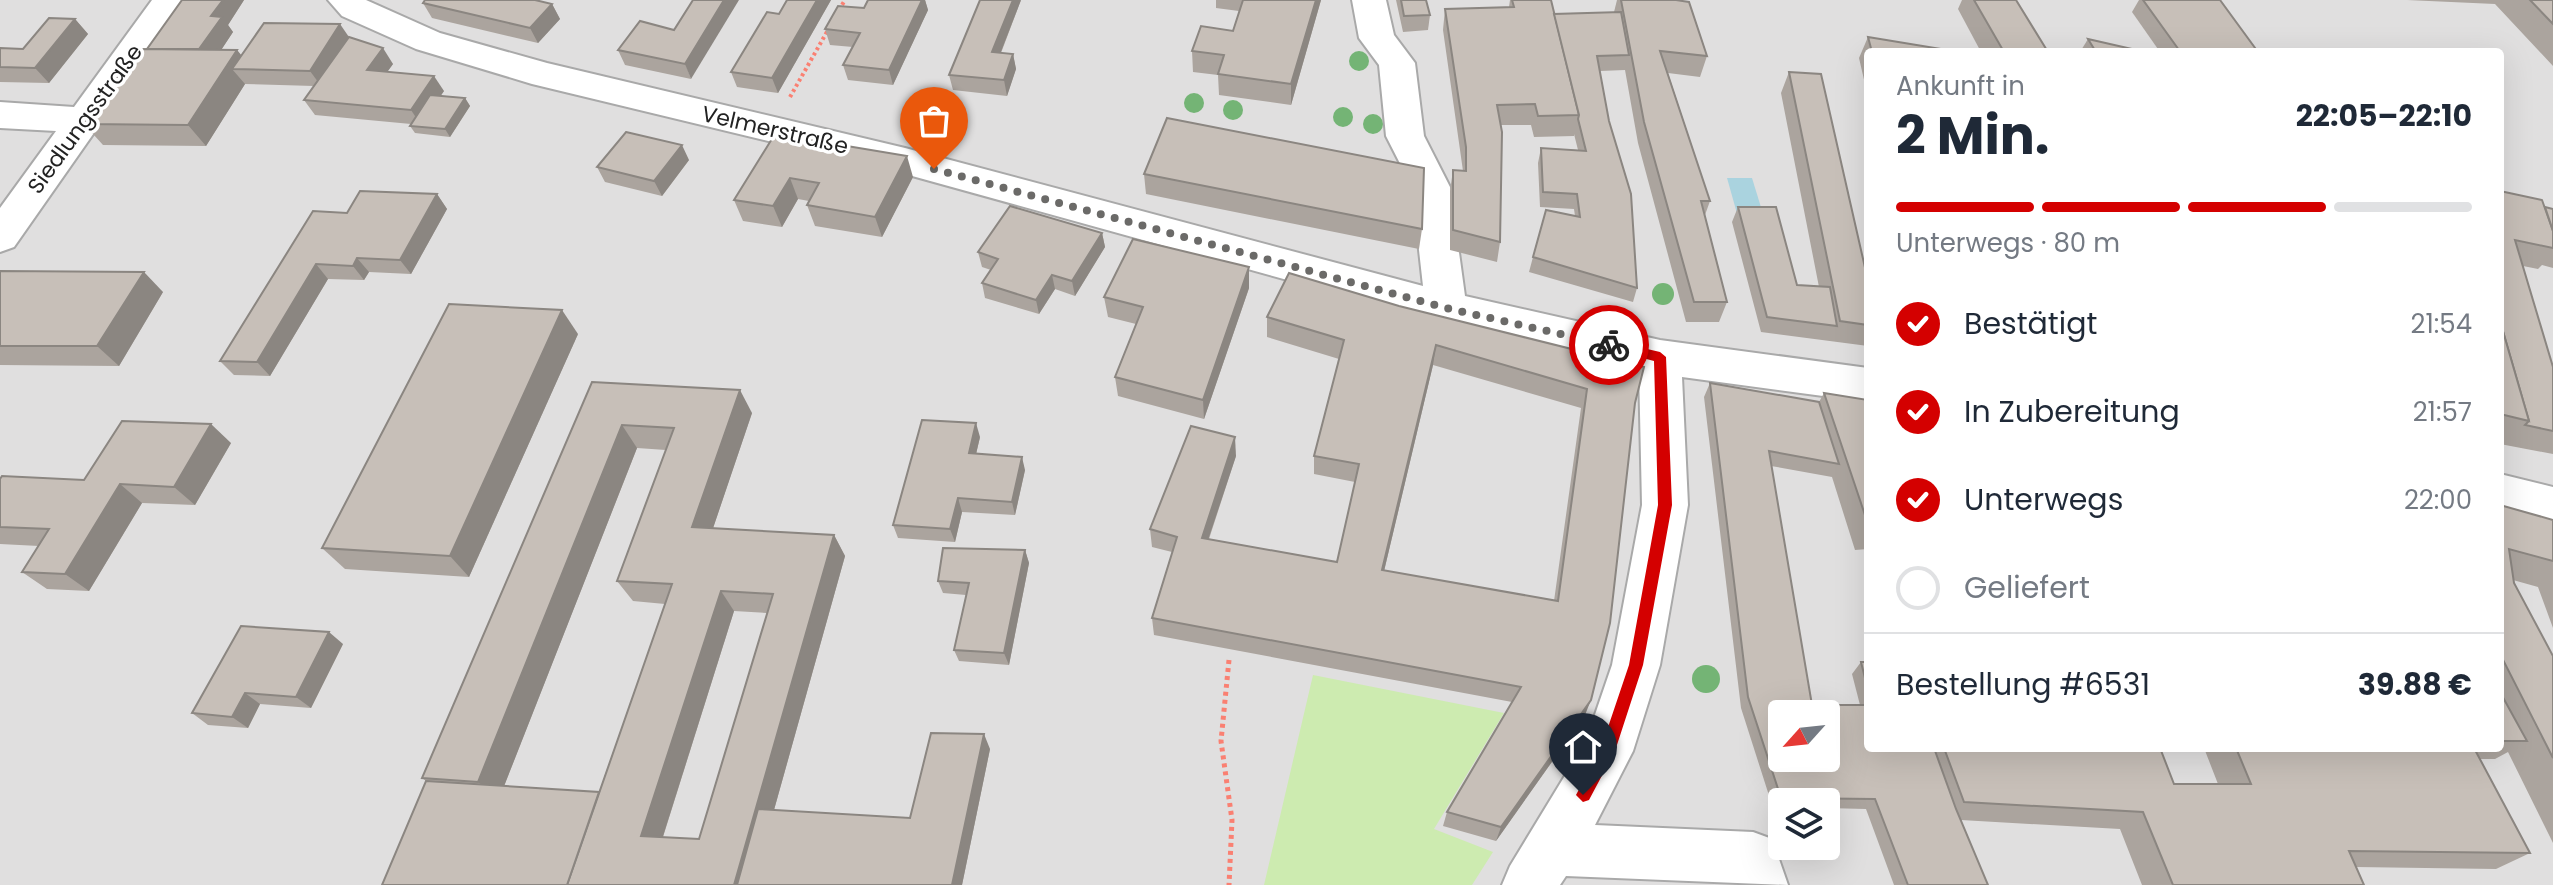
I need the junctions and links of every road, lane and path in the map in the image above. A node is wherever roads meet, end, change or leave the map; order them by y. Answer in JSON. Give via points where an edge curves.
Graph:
{"nodes":[{"id":1,"x":170,"y":0,"type":"edge"},
{"id":2,"x":345,"y":0,"type":"edge"},
{"id":3,"x":845,"y":0,"type":"edge"},
{"id":4,"x":1369,"y":0,"type":"edge"},
{"id":5,"x":838,"y":13,"type":"edge"},
{"id":6,"x":831,"y":26,"type":"edge"},
{"id":7,"x":0,"y":115,"type":"edge"},
{"id":8,"x":85,"y":120,"type":"junction"},
{"id":9,"x":771,"y":129,"type":"junction"},
{"id":10,"x":0,"y":237,"type":"edge"},
{"id":11,"x":1446,"y":308,"type":"junction"},
{"id":12,"x":1660,"y":357,"type":"junction"},
{"id":13,"x":1864,"y":384,"type":"edge"},
{"id":14,"x":2504,"y":494,"type":"edge"},
{"id":15,"x":2553,"y":506,"type":"edge"},
{"id":16,"x":1229,"y":660,"type":"edge"},
{"id":17,"x":1540,"y":867,"type":"edge"},
{"id":18,"x":1229,"y":885,"type":"edge"},
{"id":19,"x":1761,"y":885,"type":"edge"}],
"edges":[{"from":1,"to":8,"type":"street","name":"Siedlungsstraße"},
{"from":2,"to":9,"type":"street","name":"Velmerstraße","via":[[428,41]]},
{"from":3,"to":5,"type":"path"},
{"from":4,"to":11,"type":"street","via":[[1377,38],[1397,63],[1405,136],[1431,187]]},
{"from":6,"to":9,"type":"path"},
{"from":7,"to":8,"type":"street"},
{"from":8,"to":10,"type":"street","name":"Siedlungsstraße"},
{"from":9,"to":11,"type":"street","name":"Velmerstraße"},
{"from":11,"to":12,"type":"street","name":"Velmerstraße"},
{"from":12,"to":13,"type":"street","name":"Velmerstraße"},
{"from":12,"to":17,"type":"street","via":[[1665,505],[1636,665],[1608,751]]},
{"from":14,"to":15,"type":"street"},
{"from":16,"to":18,"type":"path","via":[[1221,741],[1232,820]]},
{"from":17,"to":19,"type":"street","via":[[1753,858]]}]}
